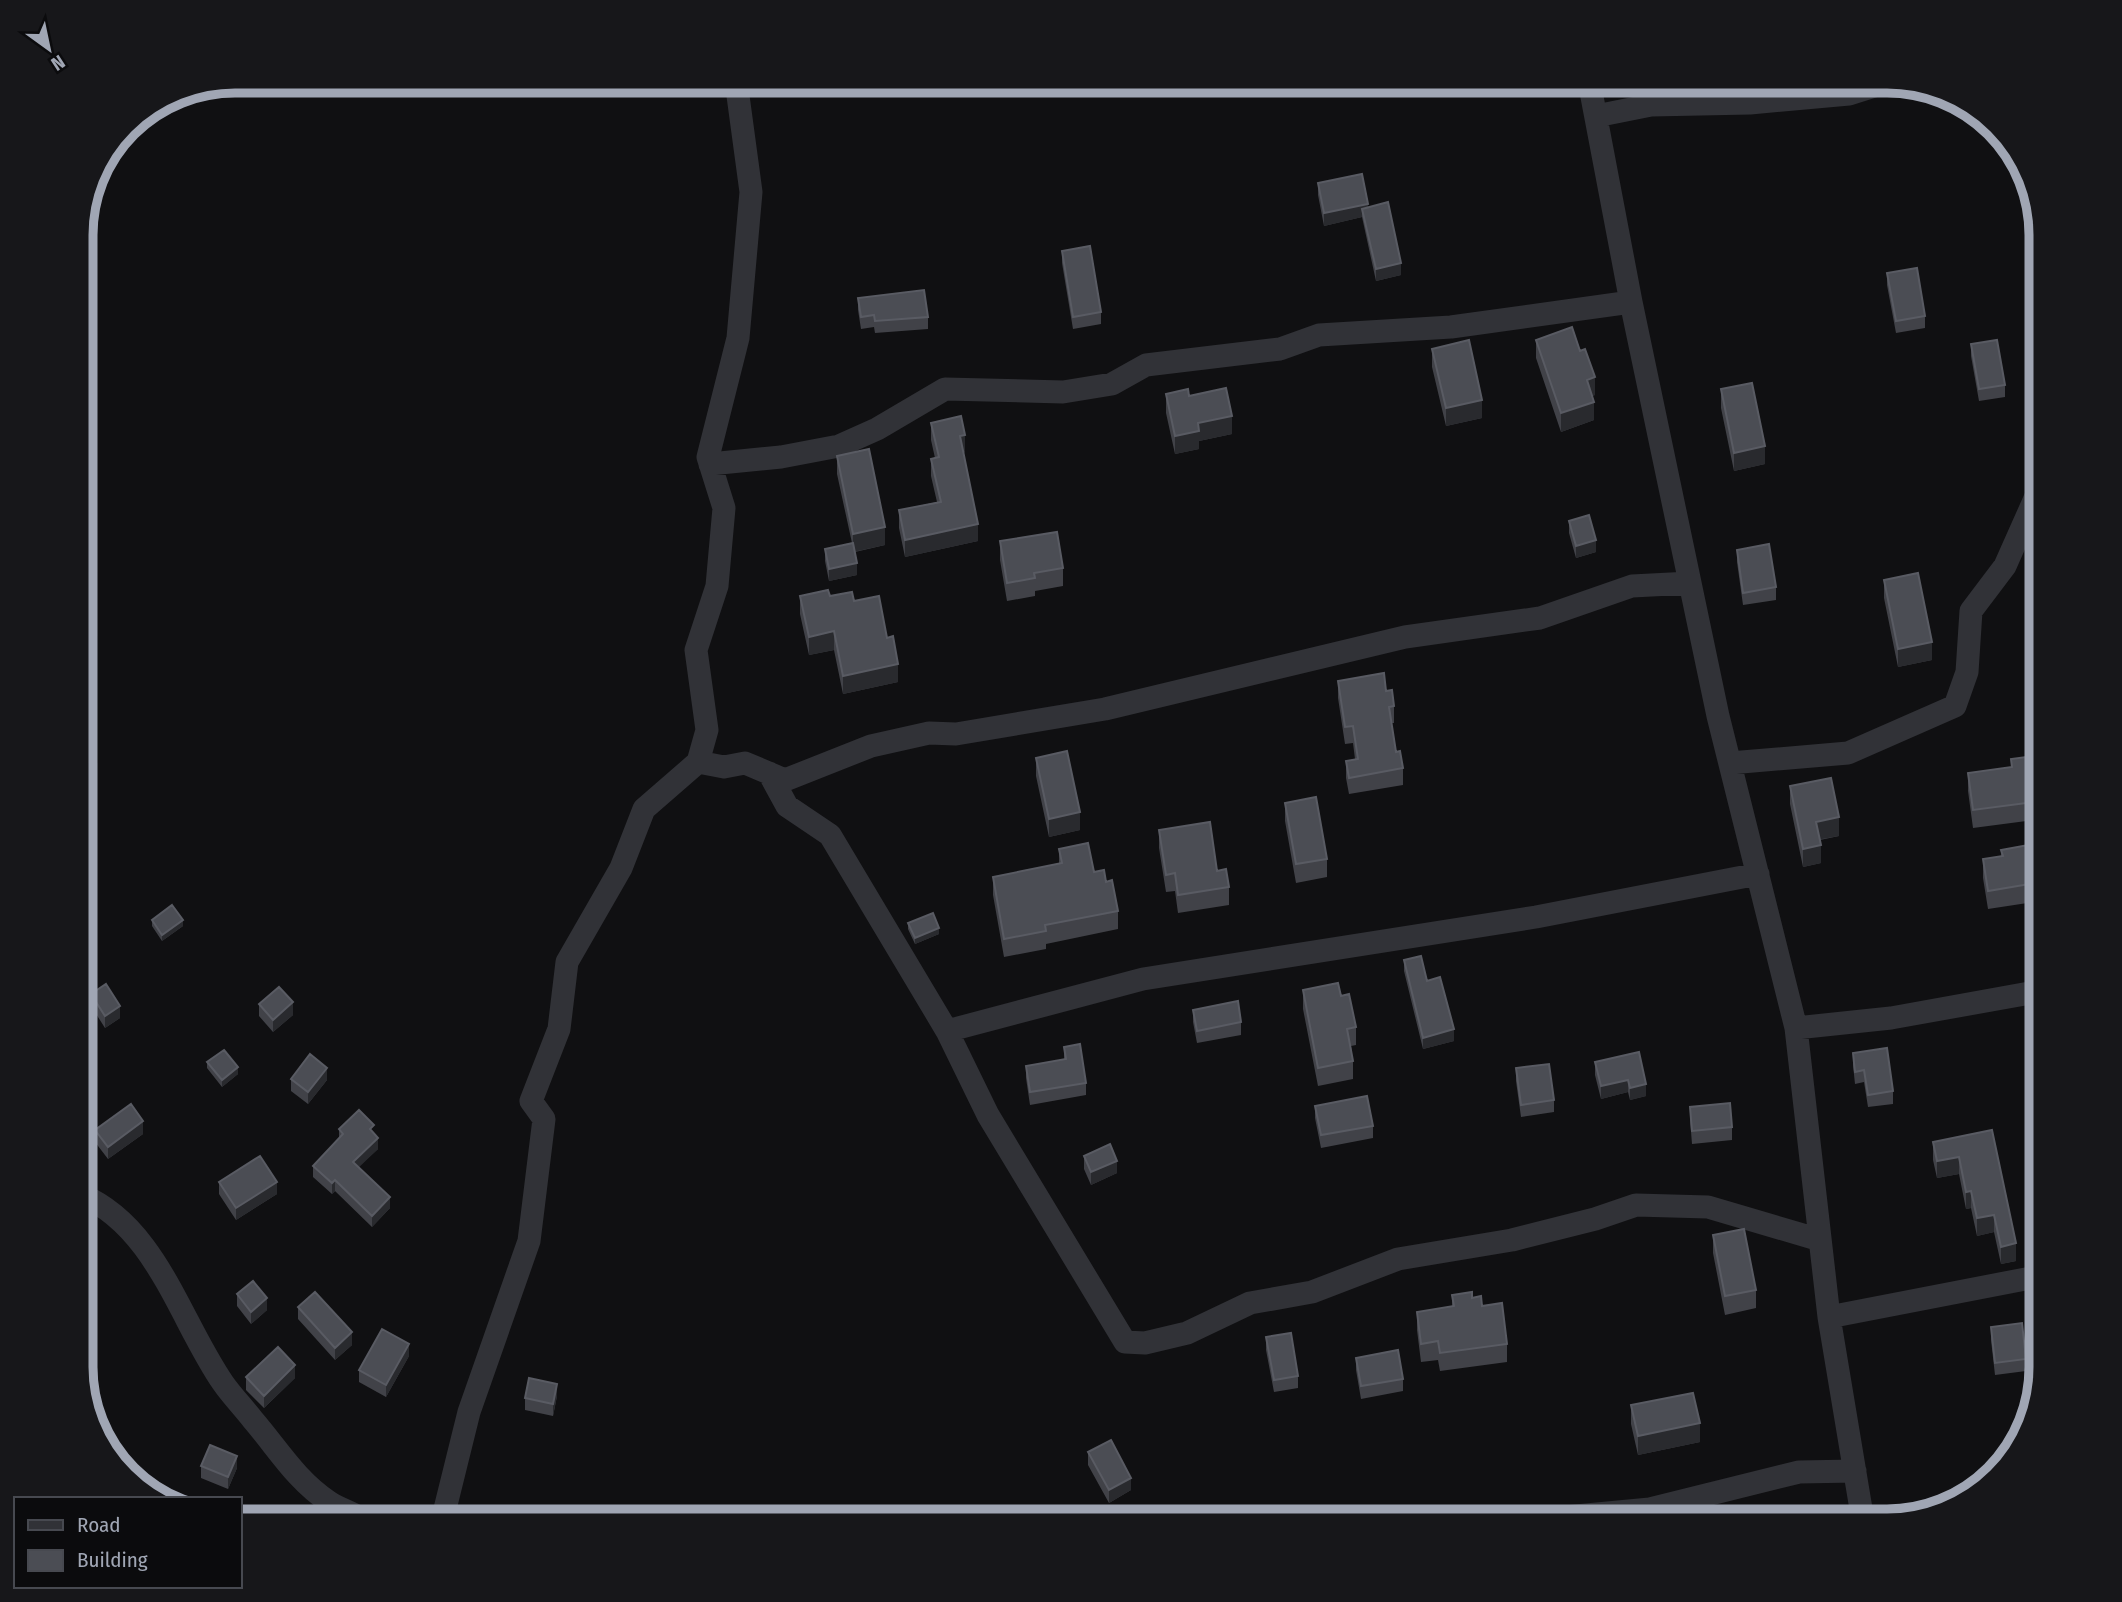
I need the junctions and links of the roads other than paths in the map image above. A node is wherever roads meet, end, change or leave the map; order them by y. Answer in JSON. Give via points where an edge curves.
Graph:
{"nodes":[{"id":1,"x":738,"y":93,"type":"edge"},
{"id":2,"x":1592,"y":93,"type":"edge"},
{"id":3,"x":1852,"y":93,"type":"edge"},
{"id":4,"x":1596,"y":116,"type":"junction"},
{"id":5,"x":1631,"y":302,"type":"junction"},
{"id":6,"x":710,"y":464,"type":"junction"},
{"id":7,"x":2029,"y":513,"type":"edge"},
{"id":8,"x":1690,"y":583,"type":"junction"},
{"id":9,"x":698,"y":762,"type":"junction"},
{"id":10,"x":1730,"y":762,"type":"junction"},
{"id":11,"x":769,"y":774,"type":"junction"},
{"id":12,"x":1758,"y":874,"type":"junction"},
{"id":13,"x":2029,"y":993,"type":"edge"},
{"id":14,"x":1797,"y":1028,"type":"junction"},
{"id":15,"x":947,"y":1031,"type":"junction"},
{"id":16,"x":93,"y":1200,"type":"edge"},
{"id":17,"x":1820,"y":1240,"type":"junction"},
{"id":18,"x":2029,"y":1279,"type":"edge"},
{"id":19,"x":1829,"y":1317,"type":"junction"},
{"id":20,"x":1855,"y":1471,"type":"junction"},
{"id":21,"x":343,"y":1509,"type":"edge"},
{"id":22,"x":445,"y":1509,"type":"edge"},
{"id":23,"x":1640,"y":1509,"type":"edge"},
{"id":24,"x":1861,"y":1509,"type":"edge"}],
"edges":[{"from":1,"to":6,"type":"street","via":[[751,192],[738,338]]},
{"from":2,"to":4,"type":"street"},
{"from":3,"to":4,"type":"street","via":[[1750,103],[1651,105]]},
{"from":4,"to":5,"type":"street"},
{"from":5,"to":6,"type":"street","via":[[1451,327],[1319,335],[1280,349],[1146,365],[1112,384],[1063,392],[945,389],[839,446]]},
{"from":5,"to":8,"type":"street"},
{"from":6,"to":9,"type":"street","via":[[724,508],[717,586],[696,650],[707,730]]},
{"from":7,"to":10,"type":"street","via":[[2005,566],[1971,611],[1967,672],[1955,706],[1848,753]]},
{"from":8,"to":10,"type":"street"},
{"from":8,"to":11,"type":"street","via":[[1632,586],[1540,618],[1405,637],[1105,709],[956,734],[929,733],[871,746],[785,780]]},
{"from":9,"to":11,"type":"street","via":[[724,767],[745,763]]},
{"from":9,"to":22,"type":"street","via":[[645,809],[621,868],[567,962],[559,1029],[531,1101],[544,1119],[529,1241],[469,1412]]},
{"from":10,"to":12,"type":"street"},
{"from":11,"to":15,"type":"street","via":[[787,806],[830,835]]},
{"from":12,"to":14,"type":"street"},
{"from":12,"to":15,"type":"street","via":[[1536,917],[1143,979]]},
{"from":13,"to":14,"type":"street","via":[[1891,1018]]},
{"from":14,"to":17,"type":"street"},
{"from":15,"to":17,"type":"street","via":[[988,1115],[1125,1342],[1145,1343],[1187,1333],[1250,1303],[1312,1293],[1398,1259],[1512,1240],[1636,1205],[1708,1207]]},
{"from":16,"to":21,"type":"street","via":[[119,1219],[144,1248],[224,1385],[287,1464],[301,1480]]},
{"from":17,"to":19,"type":"street"},
{"from":18,"to":19,"type":"street"},
{"from":19,"to":20,"type":"street"},
{"from":20,"to":23,"type":"street","via":[[1798,1472]]},
{"from":20,"to":24,"type":"street"}]}
